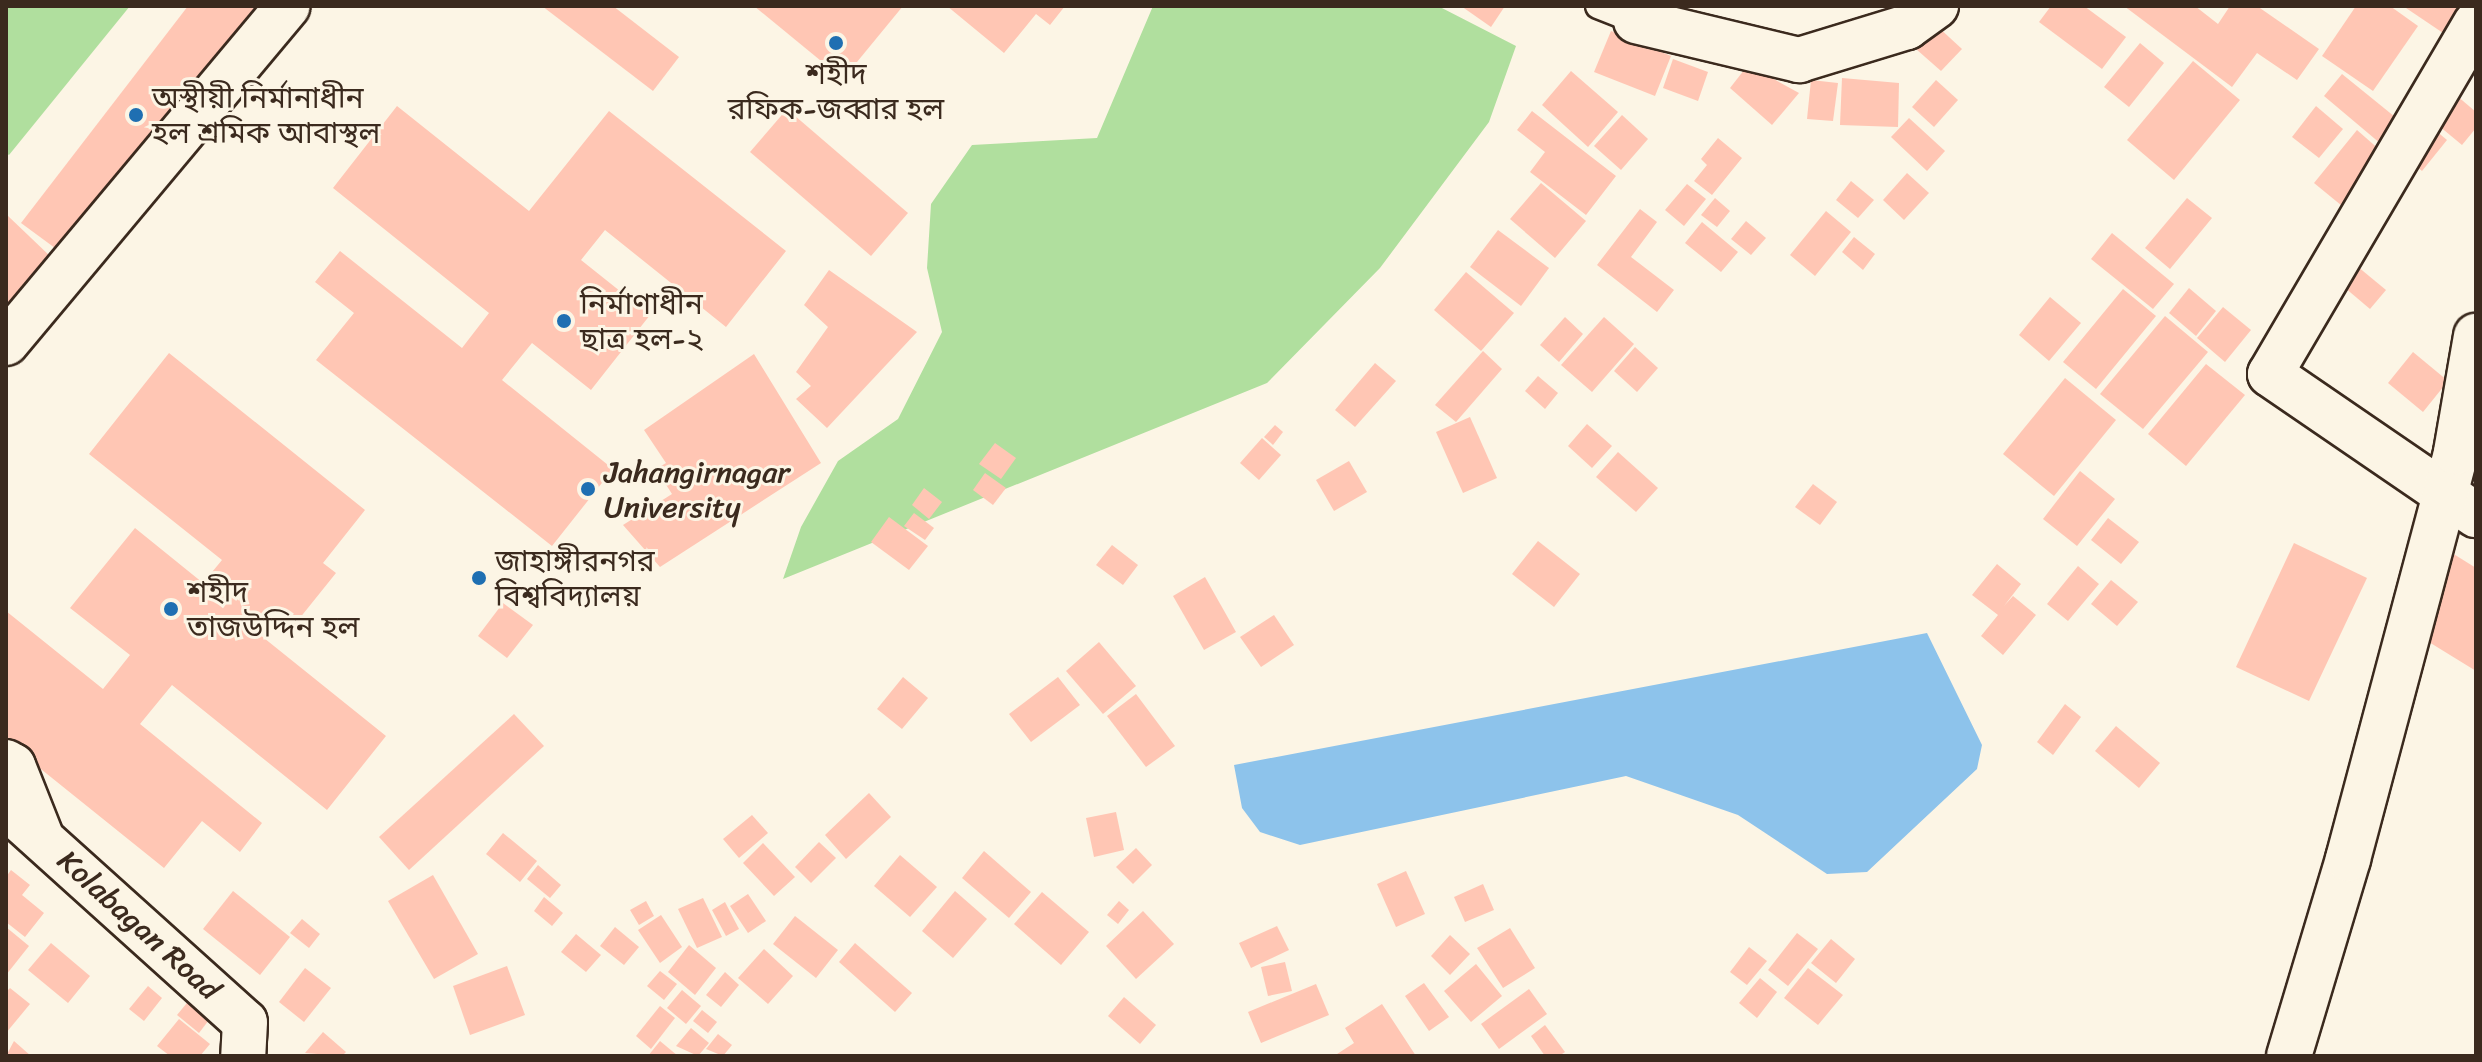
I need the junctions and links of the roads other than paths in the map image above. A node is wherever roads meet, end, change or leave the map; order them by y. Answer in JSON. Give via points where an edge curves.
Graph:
{"nodes":[{"id":1,"x":288,"y":6,"type":"edge"},
{"id":2,"x":1936,"y":6,"type":"edge"},
{"id":3,"x":1617,"y":14,"type":"edge"},
{"id":4,"x":2476,"y":23,"type":"edge"},
{"id":5,"x":2476,"y":336,"type":"edge"},
{"id":6,"x":6,"y":343,"type":"edge"},
{"id":7,"x":2460,"y":504,"type":"edge"},
{"id":8,"x":6,"y":762,"type":"edge"},
{"id":9,"x":6,"y":807,"type":"edge"},
{"id":10,"x":41,"y":837,"type":"junction"},
{"id":11,"x":243,"y":1056,"type":"edge"},
{"id":12,"x":2289,"y":1056,"type":"edge"}],
"edges":[{"from":1,"to":6,"type":"street"},
{"from":2,"to":3,"type":"street","via":[[1907,27],[1799,60]]},
{"from":4,"to":7,"type":"street","via":[[2270,374]]},
{"from":5,"to":7,"type":"street"},
{"from":7,"to":12,"type":"street"},
{"from":8,"to":10,"type":"street","via":[[13,766]]},
{"from":9,"to":10,"type":"street","name":"Kolabagan Road"},
{"from":10,"to":11,"type":"street","name":"Kolabagan Road","via":[[245,1022]]}]}
